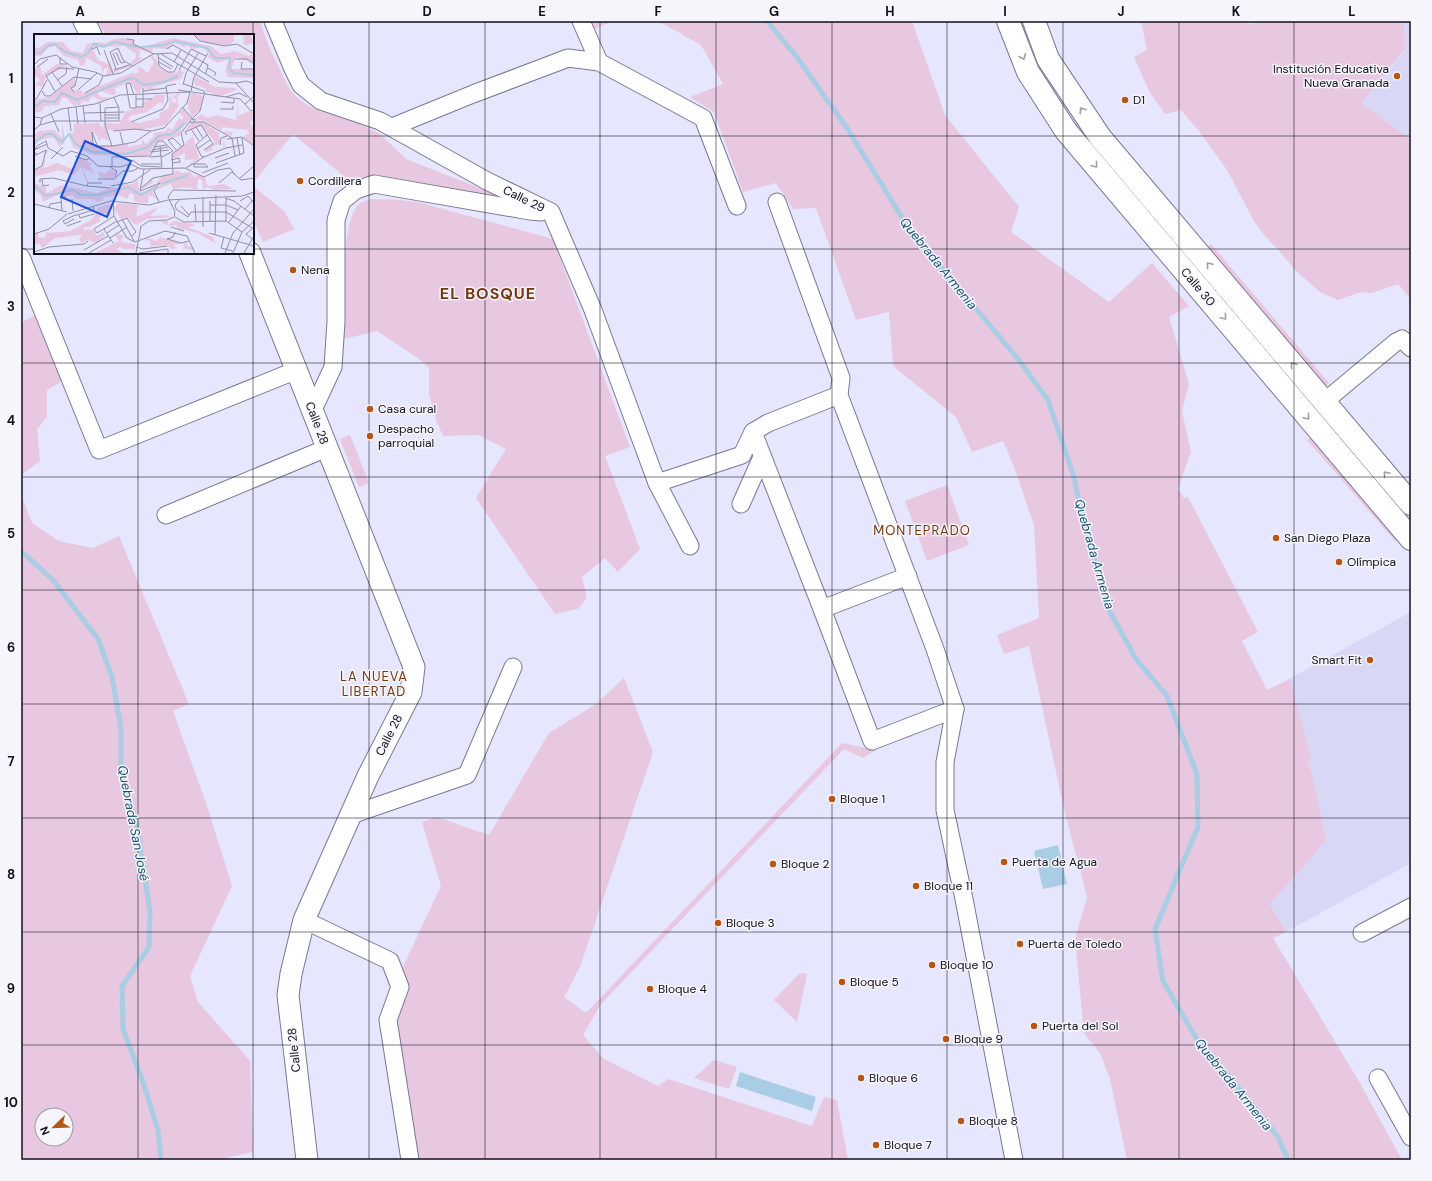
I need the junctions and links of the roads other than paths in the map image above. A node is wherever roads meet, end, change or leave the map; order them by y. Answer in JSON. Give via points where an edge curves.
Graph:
{"nodes":[{"id":1,"x":84,"y":21,"type":"edge"},
{"id":2,"x":273,"y":21,"type":"edge"},
{"id":3,"x":581,"y":21,"type":"edge"},
{"id":4,"x":1008,"y":21,"type":"edge"},
{"id":5,"x":1049,"y":21,"type":"edge"},
{"id":6,"x":1037,"y":31,"type":"edge"},
{"id":7,"x":91,"y":34,"type":"edge"},
{"id":8,"x":599,"y":62,"type":"junction"},
{"id":9,"x":392,"y":127,"type":"junction"},
{"id":10,"x":777,"y":202,"type":"dead end"},
{"id":11,"x":737,"y":206,"type":"dead end"},
{"id":12,"x":551,"y":212,"type":"junction"},
{"id":13,"x":250,"y":254,"type":"edge"},
{"id":14,"x":21,"y":257,"type":"edge"},
{"id":15,"x":1411,"y":348,"type":"edge"},
{"id":16,"x":297,"y":370,"type":"junction"},
{"id":17,"x":839,"y":395,"type":"junction"},
{"id":18,"x":1324,"y":402,"type":"junction"},
{"id":19,"x":312,"y":410,"type":"junction"},
{"id":20,"x":754,"y":432,"type":"junction"},
{"id":21,"x":327,"y":448,"type":"junction"},
{"id":22,"x":762,"y":457,"type":"junction"},
{"id":23,"x":657,"y":483,"type":"junction"},
{"id":24,"x":741,"y":504,"type":"dead end"},
{"id":25,"x":1411,"y":504,"type":"edge"},
{"id":26,"x":166,"y":515,"type":"dead end"},
{"id":27,"x":1411,"y":539,"type":"edge"},
{"id":28,"x":690,"y":546,"type":"dead end"},
{"id":29,"x":908,"y":576,"type":"junction"},
{"id":30,"x":822,"y":609,"type":"junction"},
{"id":31,"x":513,"y":667,"type":"dead end"},
{"id":32,"x":955,"y":709,"type":"junction"},
{"id":33,"x":351,"y":815,"type":"junction"},
{"id":34,"x":1411,"y":907,"type":"edge"},
{"id":35,"x":304,"y":920,"type":"junction"},
{"id":36,"x":1362,"y":933,"type":"dead end"},
{"id":37,"x":1378,"y":1078,"type":"dead end"},
{"id":38,"x":1411,"y":1137,"type":"edge"},
{"id":39,"x":307,"y":1160,"type":"edge"},
{"id":40,"x":410,"y":1160,"type":"edge"},
{"id":41,"x":1014,"y":1160,"type":"edge"}],
"edges":[{"from":1,"to":7,"type":"street"},
{"from":2,"to":9,"type":"street","name":"Calle 29","via":[[301,85],[321,101]]},
{"from":3,"to":8,"type":"street"},
{"from":4,"to":27,"type":"main road","name":"Calle 30","one_way":true,"via":[[1028,72],[1066,131]]},
{"from":5,"to":6,"type":"street","via":[[1044,29]]},
{"from":18,"to":6,"type":"main road","name":"Calle 30","one_way":true,"via":[[1100,137],[1048,59]]},
{"from":8,"to":9,"type":"street","via":[[568,58]]},
{"from":8,"to":11,"type":"street","via":[[703,118]]},
{"from":9,"to":12,"type":"street","name":"Calle 29","via":[[487,181]]},
{"from":10,"to":17,"type":"street","via":[[841,378]]},
{"from":12,"to":19,"type":"street","via":[[530,211],[374,184],[356,190],[342,201],[336,220],[336,322],[333,367]]},
{"from":12,"to":23,"type":"street","name":"Calle 29","via":[[593,310]]},
{"from":13,"to":16,"type":"street","name":"Calle 28"},
{"from":14,"to":16,"type":"street","via":[[99,450]]},
{"from":15,"to":18,"type":"street","via":[[1402,339],[1396,342]]},
{"from":16,"to":19,"type":"street","name":"Calle 28"},
{"from":17,"to":20,"type":"street","via":[[768,423]]},
{"from":17,"to":29,"type":"street"},
{"from":25,"to":18,"type":"main road","name":"Calle 30","one_way":true},
{"from":19,"to":21,"type":"street","name":"Calle 28"},
{"from":20,"to":22,"type":"street"},
{"from":20,"to":23,"type":"street","via":[[742,455]]},
{"from":21,"to":26,"type":"street"},
{"from":21,"to":33,"type":"street","name":"Calle 28","via":[[414,667],[411,692]]},
{"from":22,"to":24,"type":"street"},
{"from":22,"to":30,"type":"street"},
{"from":23,"to":28,"type":"street","name":"Calle 29"},
{"from":29,"to":30,"type":"street"},
{"from":29,"to":32,"type":"street"},
{"from":30,"to":32,"type":"street","via":[[872,741]]},
{"from":31,"to":33,"type":"street","via":[[467,775]]},
{"from":32,"to":41,"type":"street","via":[[945,762],[945,810]]},
{"from":33,"to":35,"type":"street","name":"Calle 28"},
{"from":34,"to":36,"type":"street"},
{"from":35,"to":39,"type":"street","name":"Calle 28","via":[[288,995]]},
{"from":35,"to":40,"type":"street","via":[[390,961],[400,987],[388,1020]]},
{"from":37,"to":38,"type":"street"}]}
